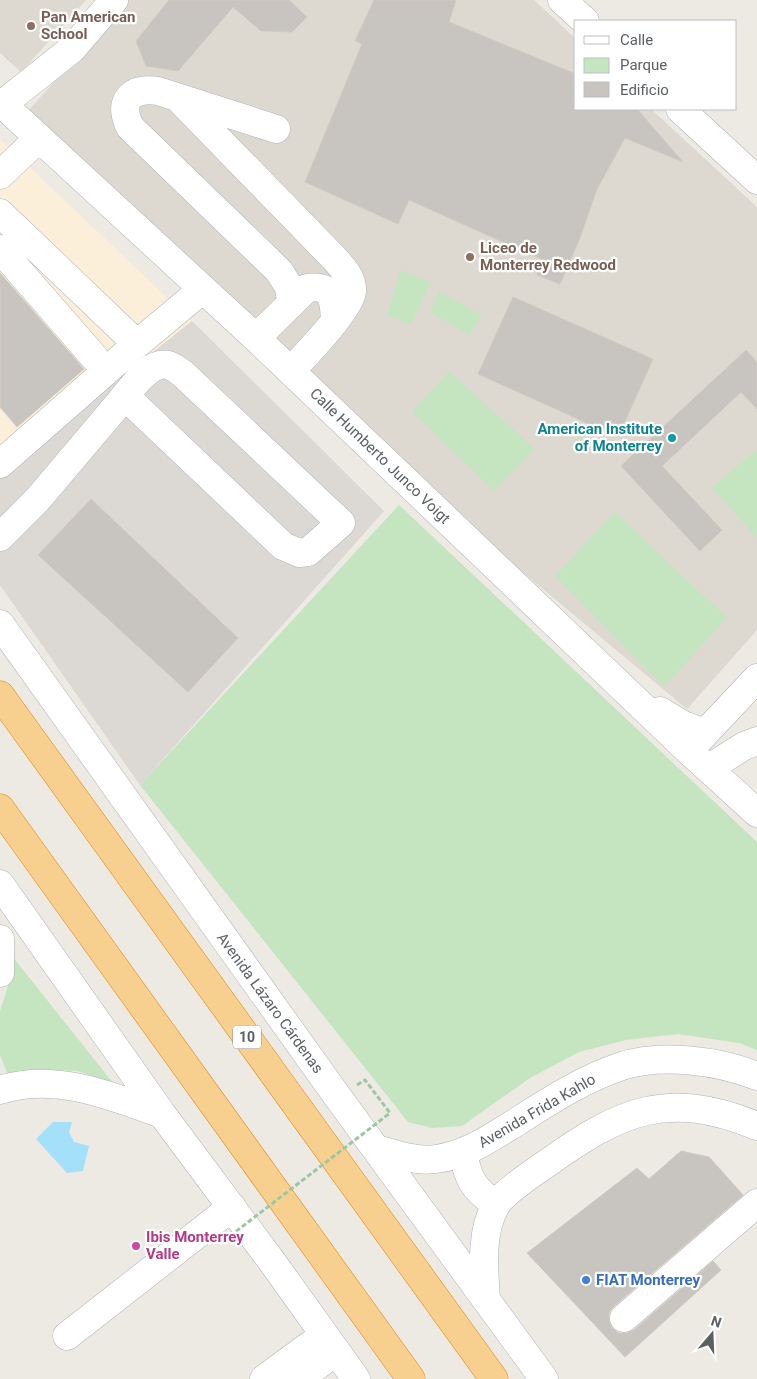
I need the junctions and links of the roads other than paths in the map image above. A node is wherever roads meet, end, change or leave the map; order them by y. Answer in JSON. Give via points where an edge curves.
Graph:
{"nodes":[{"id":1,"x":114,"y":0,"type":"edge"},
{"id":2,"x":562,"y":0,"type":"edge"},
{"id":3,"x":584,"y":20,"type":"edge"},
{"id":4,"x":177,"y":98,"type":"junction"},
{"id":5,"x":1,"y":104,"type":"edge"},
{"id":6,"x":681,"y":110,"type":"edge"},
{"id":7,"x":276,"y":129,"type":"dead end"},
{"id":8,"x":39,"y":138,"type":"junction"},
{"id":9,"x":0,"y":174,"type":"edge"},
{"id":10,"x":757,"y":180,"type":"edge"},
{"id":11,"x":0,"y":213,"type":"edge"},
{"id":12,"x":0,"y":249,"type":"edge"},
{"id":13,"x":203,"y":289,"type":"junction"},
{"id":14,"x":291,"y":302,"type":"junction"},
{"id":15,"x":335,"y":321,"type":"junction"},
{"id":16,"x":256,"y":338,"type":"junction"},
{"id":17,"x":137,"y":344,"type":"junction"},
{"id":18,"x":94,"y":357,"type":"dead end"},
{"id":19,"x":291,"y":371,"type":"junction"},
{"id":20,"x":125,"y":396,"type":"junction"},
{"id":21,"x":1,"y":461,"type":"edge"},
{"id":22,"x":0,"y":537,"type":"edge"},
{"id":23,"x":0,"y":624,"type":"edge"},
{"id":24,"x":757,"y":678,"type":"edge"},
{"id":25,"x":0,"y":695,"type":"edge"},
{"id":26,"x":757,"y":741,"type":"edge"},
{"id":27,"x":701,"y":751,"type":"junction"},
{"id":28,"x":752,"y":799,"type":"edge"},
{"id":29,"x":0,"y":808,"type":"edge"},
{"id":30,"x":0,"y":884,"type":"edge"},
{"id":31,"x":0,"y":939,"type":"edge"},
{"id":32,"x":0,"y":973,"type":"edge"},
{"id":33,"x":757,"y":1076,"type":"edge"},
{"id":34,"x":0,"y":1090,"type":"edge"},
{"id":35,"x":162,"y":1114,"type":"junction"},
{"id":36,"x":757,"y":1126,"type":"edge"},
{"id":37,"x":376,"y":1149,"type":"junction"},
{"id":38,"x":464,"y":1152,"type":"junction"},
{"id":39,"x":757,"y":1202,"type":"edge"},
{"id":40,"x":496,"y":1205,"type":"junction"},
{"id":41,"x":232,"y":1207,"type":"junction"},
{"id":42,"x":486,"y":1299,"type":"junction"},
{"id":43,"x":624,"y":1318,"type":"dead end"},
{"id":44,"x":67,"y":1336,"type":"dead end"},
{"id":45,"x":330,"y":1343,"type":"junction"},
{"id":46,"x":264,"y":1379,"type":"edge"},
{"id":47,"x":300,"y":1379,"type":"edge"},
{"id":48,"x":356,"y":1379,"type":"edge"},
{"id":49,"x":411,"y":1379,"type":"edge"},
{"id":50,"x":494,"y":1379,"type":"edge"},
{"id":51,"x":544,"y":1379,"type":"edge"}],
"edges":[{"from":1,"to":5,"type":"street","via":[[72,49]]},
{"from":2,"to":3,"type":"street"},
{"from":4,"to":7,"type":"street"},
{"from":4,"to":14,"type":"street","via":[[146,89],[137,92],[125,106],[130,127],[279,271],[289,287]]},
{"from":4,"to":15,"type":"street","via":[[346,272],[352,291]]},
{"from":5,"to":8,"type":"street","name":"Calle Humberto Junco Voigt"},
{"from":6,"to":10,"type":"street"},
{"from":8,"to":9,"type":"street"},
{"from":8,"to":13,"type":"street","name":"Calle Humberto Junco Voigt"},
{"from":11,"to":17,"type":"street"},
{"from":12,"to":18,"type":"street"},
{"from":13,"to":16,"type":"street","name":"Calle Humberto Junco Voigt"},
{"from":13,"to":17,"type":"street"},
{"from":14,"to":15,"type":"street","via":[[307,288],[322,288],[334,300]]},
{"from":14,"to":16,"type":"street"},
{"from":15,"to":19,"type":"street"},
{"from":16,"to":19,"type":"street","name":"Calle Humberto Junco Voigt"},
{"from":17,"to":21,"type":"street"},
{"from":19,"to":27,"type":"street","name":"Calle Humberto Junco Voigt","via":[[617,682]]},
{"from":20,"to":20,"type":"street","via":[[150,368],[158,364],[169,365],[182,372],[341,523],[308,552],[299,553],[283,546]]},
{"from":20,"to":22,"type":"street","via":[[38,498]]},
{"from":23,"to":37,"type":"street","name":"Avenida Lázaro Cárdenas"},
{"from":24,"to":27,"type":"street"},
{"from":25,"to":50,"type":"highway","number":"10"},
{"from":26,"to":27,"type":"street","via":[[744,746]]},
{"from":27,"to":28,"type":"street","name":"Calle Humberto Junco Voigt"},
{"from":29,"to":49,"type":"highway"},
{"from":30,"to":35,"type":"street"},
{"from":31,"to":32,"type":"street"},
{"from":33,"to":38,"type":"street","name":"Avenida Frida Kahlo","via":[[743,1070],[681,1060],[652,1060],[624,1065],[552,1099]]},
{"from":34,"to":35,"type":"street","via":[[40,1083],[69,1087],[97,1092]]},
{"from":35,"to":41,"type":"street"},
{"from":36,"to":40,"type":"street","via":[[731,1115],[702,1109],[676,1107],[630,1115],[581,1139],[517,1184]]},
{"from":37,"to":38,"type":"street","name":"Avenida Frida Kahlo","via":[[434,1160]]},
{"from":37,"to":42,"type":"street","name":"Avenida Lázaro Cárdenas"},
{"from":38,"to":40,"type":"street","via":[[473,1185]]},
{"from":39,"to":43,"type":"street"},
{"from":40,"to":42,"type":"street","via":[[485,1241]]},
{"from":41,"to":44,"type":"street"},
{"from":41,"to":45,"type":"street"},
{"from":42,"to":51,"type":"street","name":"Avenida Lázaro Cárdenas"},
{"from":45,"to":46,"type":"street"},
{"from":45,"to":47,"type":"street"},
{"from":45,"to":48,"type":"street"}]}
